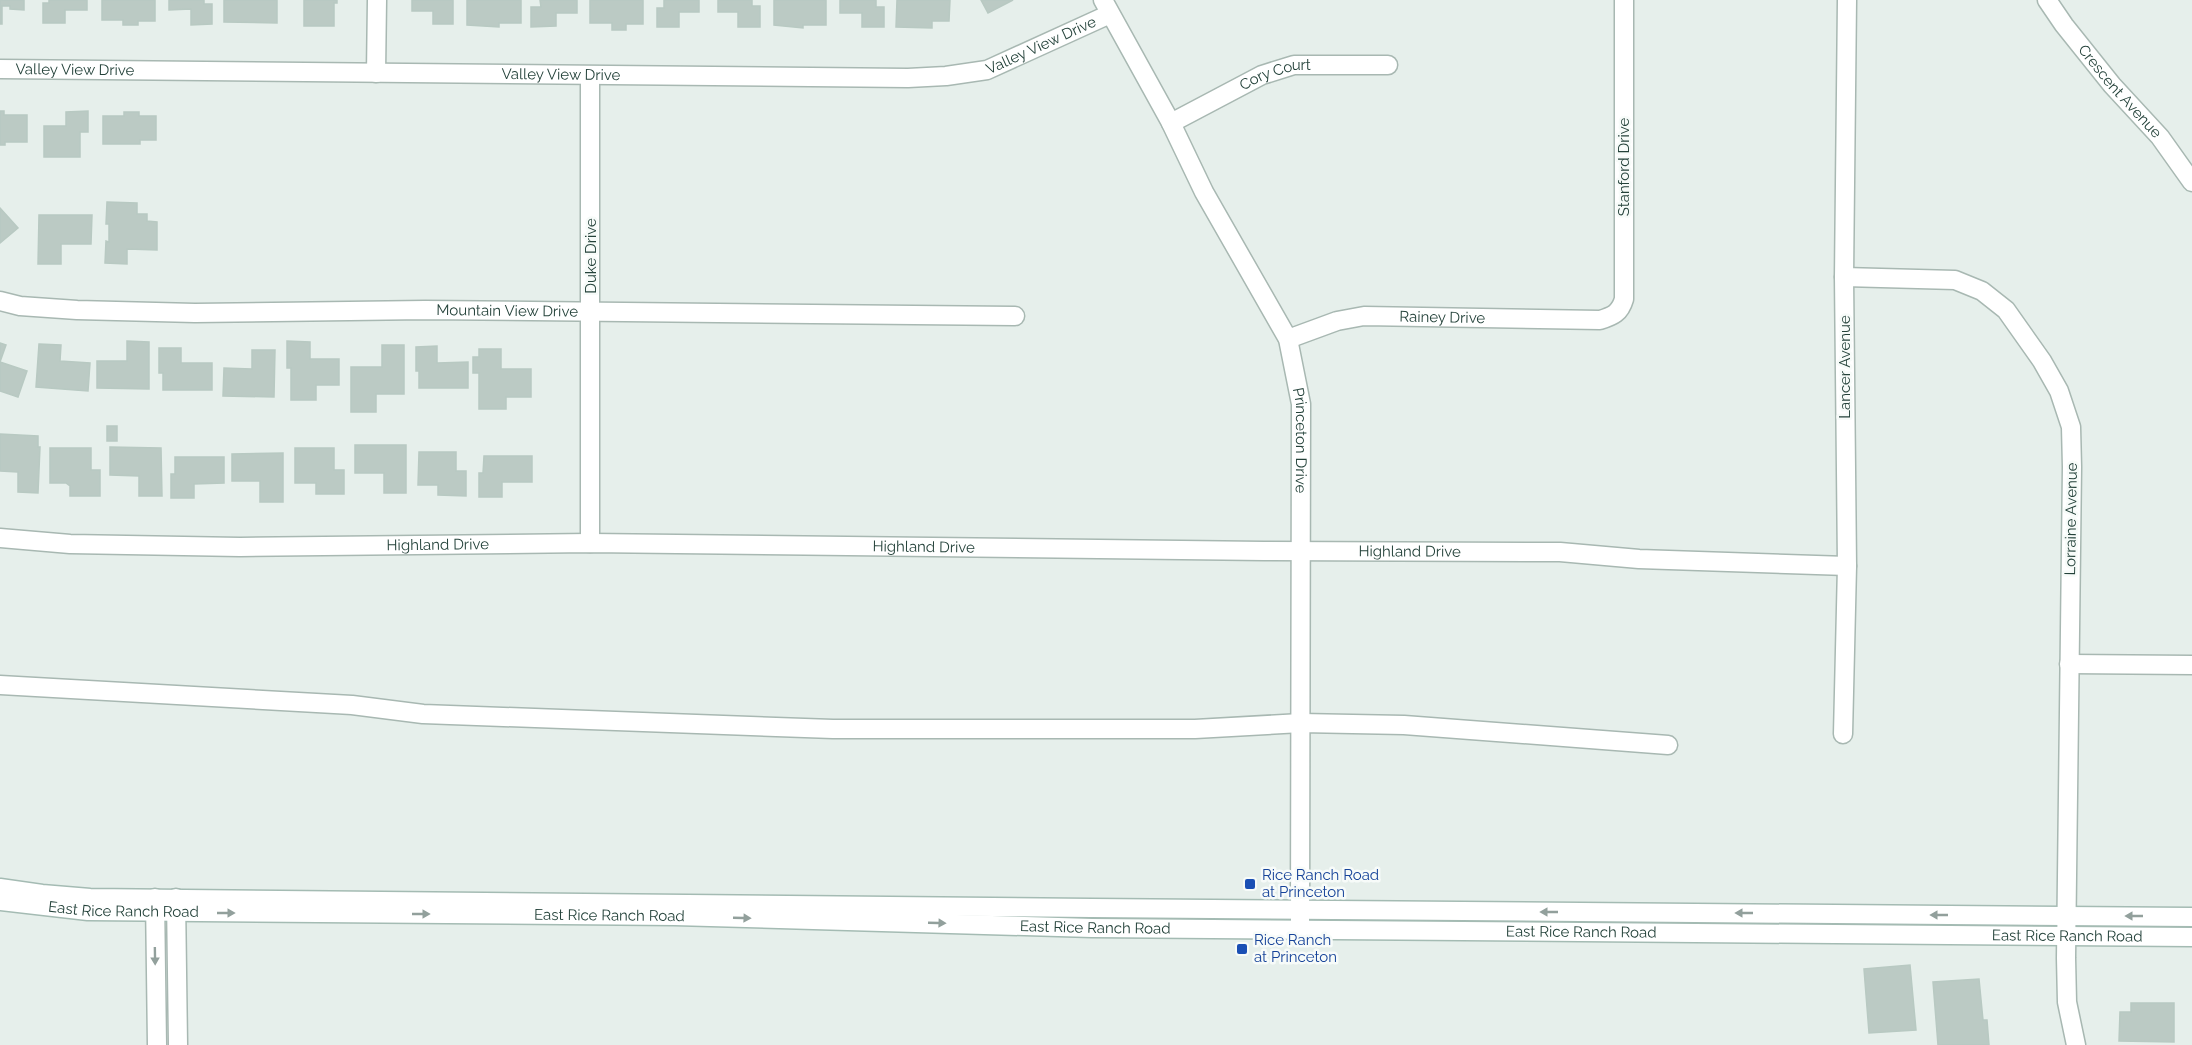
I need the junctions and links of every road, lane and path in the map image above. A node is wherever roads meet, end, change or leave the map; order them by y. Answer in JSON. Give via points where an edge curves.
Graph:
{"nodes":[{"id":1,"x":377,"y":0,"type":"edge"},
{"id":2,"x":1624,"y":0,"type":"edge"},
{"id":3,"x":1847,"y":0,"type":"edge"},
{"id":4,"x":2048,"y":0,"type":"edge"},
{"id":5,"x":1106,"y":7,"type":"edge"},
{"id":6,"x":1388,"y":65,"type":"dead end"},
{"id":7,"x":0,"y":69,"type":"edge"},
{"id":8,"x":376,"y":73,"type":"junction"},
{"id":9,"x":590,"y":76,"type":"junction"},
{"id":10,"x":1171,"y":123,"type":"junction"},
{"id":11,"x":2192,"y":183,"type":"edge"},
{"id":12,"x":1844,"y":277,"type":"junction"},
{"id":13,"x":0,"y":301,"type":"edge"},
{"id":14,"x":591,"y":313,"type":"junction"},
{"id":15,"x":1015,"y":316,"type":"dead end"},
{"id":16,"x":1600,"y":320,"type":"joint"},
{"id":17,"x":1288,"y":339,"type":"junction"},
{"id":18,"x":0,"y":538,"type":"edge"},
{"id":19,"x":590,"y":543,"type":"junction"},
{"id":20,"x":1301,"y":550,"type":"junction"},
{"id":21,"x":1846,"y":566,"type":"junction"},
{"id":22,"x":2070,"y":664,"type":"junction"},
{"id":23,"x":2192,"y":665,"type":"edge"},
{"id":24,"x":0,"y":685,"type":"edge"},
{"id":25,"x":1301,"y":723,"type":"junction"},
{"id":26,"x":1843,"y":734,"type":"dead end"},
{"id":27,"x":1668,"y":745,"type":"dead end"},
{"id":28,"x":0,"y":888,"type":"edge"},
{"id":29,"x":0,"y":901,"type":"edge"},
{"id":30,"x":154,"y":905,"type":"junction"},
{"id":31,"x":176,"y":905,"type":"junction"},
{"id":32,"x":1300,"y":910,"type":"junction"},
{"id":33,"x":2066,"y":916,"type":"junction"},
{"id":34,"x":2192,"y":917,"type":"edge"},
{"id":35,"x":1300,"y":929,"type":"junction"},
{"id":36,"x":2066,"y":936,"type":"junction"},
{"id":37,"x":2192,"y":937,"type":"edge"},
{"id":38,"x":157,"y":1045,"type":"edge"},
{"id":39,"x":178,"y":1045,"type":"edge"},
{"id":40,"x":2076,"y":1045,"type":"edge"}],
"edges":[{"from":1,"to":8,"type":"street"},
{"from":2,"to":16,"type":"street","name":"Stanford Drive","via":[[1624,299],[1621,309]]},
{"from":3,"to":12,"type":"street","name":"Lancer Avenue"},
{"from":4,"to":11,"type":"street","name":"Crescent Avenue","via":[[2112,85],[2160,137]]},
{"from":5,"to":9,"type":"street","name":"Valley View Drive","via":[[987,70],[946,76]]},
{"from":5,"to":10,"type":"street","name":"Princeton Drive"},
{"from":6,"to":10,"type":"street","name":"Cory Court","via":[[1294,65],[1262,75]]},
{"from":7,"to":8,"type":"street","name":"Valley View Drive"},
{"from":8,"to":9,"type":"street","name":"Valley View Drive"},
{"from":9,"to":14,"type":"street","name":"Duke Drive"},
{"from":10,"to":17,"type":"street","name":"Princeton Drive","via":[[1203,192]]},
{"from":12,"to":21,"type":"street","name":"Lancer Avenue"},
{"from":12,"to":22,"type":"street","name":"Lorraine Avenue","via":[[1955,280],[1982,291],[2006,310],[2059,390],[2071,427]]},
{"from":13,"to":14,"type":"street","name":"Mountain View Drive","via":[[66,309],[195,313]]},
{"from":14,"to":15,"type":"street","name":"Mountain View Drive"},
{"from":14,"to":19,"type":"street","name":"Duke Drive"},
{"from":16,"to":17,"type":"street","name":"Rainey Drive","via":[[1364,316],[1336,321]]},
{"from":17,"to":20,"type":"street","name":"Princeton Drive","via":[[1301,404]]},
{"from":18,"to":19,"type":"street","name":"Highland Drive","via":[[70,544],[240,547]]},
{"from":19,"to":20,"type":"street","name":"Highland Drive"},
{"from":20,"to":21,"type":"street","name":"Highland Drive","via":[[1560,552],[1639,559]]},
{"from":20,"to":25,"type":"street","name":"Princeton Drive"},
{"from":21,"to":26,"type":"street","name":"Lancer Avenue"},
{"from":22,"to":23,"type":"street"},
{"from":22,"to":33,"type":"street","name":"Lorraine Avenue"},
{"from":24,"to":25,"type":"street","via":[[352,705],[423,714],[833,729],[1195,729]]},
{"from":25,"to":27,"type":"street","via":[[1404,724]]},
{"from":25,"to":32,"type":"street","name":"Princeton Drive"},
{"from":28,"to":30,"type":"street","name":"East Rice Ranch Road"},
{"from":29,"to":30,"type":"street","name":"East Rice Ranch Road","via":[[88,911]]},
{"from":30,"to":31,"type":"street","name":"East Rice Ranch Road"},
{"from":30,"to":38,"type":"street","one_way":true},
{"from":31,"to":32,"type":"street","name":"East Rice Ranch Road"},
{"from":31,"to":35,"type":"street","name":"East Rice Ranch Road","one_way":true,"via":[[1092,928]]},
{"from":31,"to":39,"type":"street"},
{"from":33,"to":32,"type":"street","name":"East Rice Ranch Road","one_way":true},
{"from":32,"to":35,"type":"street","name":"Princeton Drive"},
{"from":34,"to":33,"type":"street","name":"East Rice Ranch Road","one_way":true},
{"from":33,"to":36,"type":"street","name":"Lorraine Avenue"},
{"from":35,"to":36,"type":"street","name":"East Rice Ranch Road"},
{"from":36,"to":37,"type":"street","name":"East Rice Ranch Road"},
{"from":36,"to":40,"type":"street","name":"Lorraine Avenue","via":[[2067,1002]]}]}
